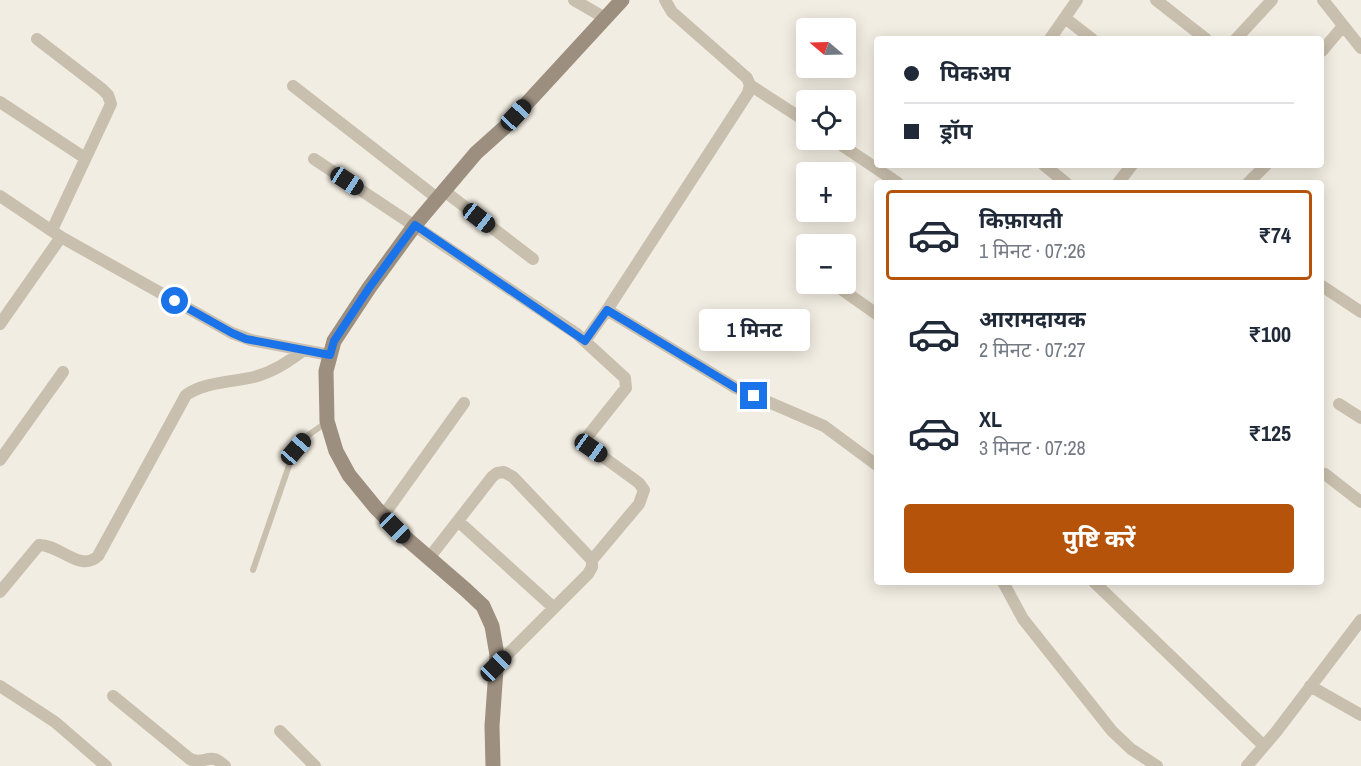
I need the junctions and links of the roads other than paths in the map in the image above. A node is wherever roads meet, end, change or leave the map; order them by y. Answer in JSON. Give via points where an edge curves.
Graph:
{"nodes":[{"id":1,"x":574,"y":0,"type":"edge"},
{"id":2,"x":622,"y":0,"type":"edge"},
{"id":3,"x":664,"y":0,"type":"edge"},
{"id":4,"x":1077,"y":0,"type":"edge"},
{"id":5,"x":1156,"y":0,"type":"edge"},
{"id":6,"x":1272,"y":0,"type":"edge"},
{"id":7,"x":1325,"y":1,"type":"edge"},
{"id":8,"x":604,"y":18,"type":"junction"},
{"id":9,"x":1065,"y":18,"type":"junction"},
{"id":10,"x":1343,"y":26,"type":"junction"},
{"id":11,"x":1052,"y":36,"type":"edge"},
{"id":12,"x":1088,"y":36,"type":"edge"},
{"id":13,"x":1202,"y":36,"type":"edge"},
{"id":14,"x":1239,"y":36,"type":"edge"},
{"id":15,"x":37,"y":39,"type":"dead end"},
{"id":16,"x":1361,"y":48,"type":"edge"},
{"id":17,"x":1324,"y":49,"type":"edge"},
{"id":18,"x":750,"y":85,"type":"junction"},
{"id":19,"x":293,"y":86,"type":"dead end"},
{"id":20,"x":0,"y":102,"type":"edge"},
{"id":21,"x":796,"y":115,"type":"edge"},
{"id":22,"x":849,"y":150,"type":"edge"},
{"id":23,"x":85,"y":158,"type":"junction"},
{"id":24,"x":314,"y":159,"type":"dead end"},
{"id":25,"x":874,"y":167,"type":"edge"},
{"id":26,"x":876,"y":168,"type":"edge"},
{"id":27,"x":1048,"y":168,"type":"edge"},
{"id":28,"x":1130,"y":168,"type":"edge"},
{"id":29,"x":1263,"y":168,"type":"edge"},
{"id":30,"x":894,"y":180,"type":"edge"},
{"id":31,"x":1062,"y":180,"type":"edge"},
{"id":32,"x":1120,"y":180,"type":"edge"},
{"id":33,"x":1251,"y":180,"type":"edge"},
{"id":34,"x":440,"y":194,"type":"junction"},
{"id":35,"x":0,"y":196,"type":"edge"},
{"id":36,"x":415,"y":225,"type":"junction"},
{"id":37,"x":57,"y":234,"type":"junction"},
{"id":38,"x":532,"y":259,"type":"dead end"},
{"id":39,"x":1324,"y":287,"type":"edge"},
{"id":40,"x":848,"y":294,"type":"edge"},
{"id":41,"x":607,"y":310,"type":"junction"},
{"id":42,"x":874,"y":312,"type":"edge"},
{"id":43,"x":1361,"y":312,"type":"edge"},
{"id":44,"x":0,"y":324,"type":"edge"},
{"id":45,"x":585,"y":341,"type":"junction"},
{"id":46,"x":299,"y":354,"type":"junction"},
{"id":47,"x":330,"y":355,"type":"junction"},
{"id":48,"x":63,"y":372,"type":"dead end"},
{"id":49,"x":464,"y":403,"type":"dead end"},
{"id":50,"x":1339,"y":404,"type":"dead end"},
{"id":51,"x":1361,"y":418,"type":"edge"},
{"id":52,"x":327,"y":421,"type":"junction"},
{"id":53,"x":0,"y":460,"type":"edge"},
{"id":54,"x":874,"y":463,"type":"edge"},
{"id":55,"x":1324,"y":474,"type":"dead end"},
{"id":56,"x":1361,"y":502,"type":"edge"},
{"id":57,"x":383,"y":516,"type":"junction"},
{"id":58,"x":458,"y":521,"type":"junction"},
{"id":59,"x":429,"y":558,"type":"junction"},
{"id":60,"x":592,"y":560,"type":"junction"},
{"id":61,"x":253,"y":570,"type":"dead end"},
{"id":62,"x":1004,"y":585,"type":"edge"},
{"id":63,"x":1097,"y":585,"type":"edge"},
{"id":64,"x":0,"y":592,"type":"edge"},
{"id":65,"x":554,"y":608,"type":"junction"},
{"id":66,"x":1361,"y":620,"type":"edge"},
{"id":67,"x":496,"y":666,"type":"junction"},
{"id":68,"x":0,"y":686,"type":"edge"},
{"id":69,"x":1310,"y":686,"type":"junction"},
{"id":70,"x":113,"y":696,"type":"dead end"},
{"id":71,"x":1361,"y":716,"type":"edge"},
{"id":72,"x":280,"y":731,"type":"dead end"},
{"id":73,"x":1264,"y":746,"type":"junction"},
{"id":74,"x":106,"y":766,"type":"edge"},
{"id":75,"x":225,"y":766,"type":"edge"},
{"id":76,"x":315,"y":766,"type":"edge"},
{"id":77,"x":493,"y":766,"type":"edge"},
{"id":78,"x":1157,"y":766,"type":"edge"},
{"id":79,"x":1247,"y":766,"type":"edge"}],
"edges":[{"from":1,"to":8,"type":"street"},
{"from":2,"to":8,"type":"street"},
{"from":3,"to":18,"type":"street"},
{"from":4,"to":9,"type":"street"},
{"from":5,"to":13,"type":"street"},
{"from":6,"to":14,"type":"street"},
{"from":7,"to":10,"type":"street"},
{"from":8,"to":34,"type":"street"},
{"from":9,"to":11,"type":"street"},
{"from":9,"to":12,"type":"street"},
{"from":10,"to":16,"type":"street"},
{"from":10,"to":17,"type":"street"},
{"from":15,"to":23,"type":"street","via":[[108,95],[111,104]]},
{"from":18,"to":21,"type":"street"},
{"from":18,"to":41,"type":"street"},
{"from":19,"to":34,"type":"street"},
{"from":20,"to":23,"type":"street"},
{"from":22,"to":25,"type":"street"},
{"from":23,"to":37,"type":"street"},
{"from":24,"to":36,"type":"street"},
{"from":26,"to":30,"type":"street"},
{"from":27,"to":31,"type":"street"},
{"from":28,"to":32,"type":"street"},
{"from":29,"to":33,"type":"street"},
{"from":34,"to":36,"type":"street"},
{"from":34,"to":38,"type":"street"},
{"from":35,"to":37,"type":"street"},
{"from":36,"to":45,"type":"street"},
{"from":36,"to":47,"type":"street","via":[[334,341]]},
{"from":37,"to":44,"type":"street"},
{"from":37,"to":46,"type":"street","via":[[232,333]]},
{"from":39,"to":43,"type":"street"},
{"from":40,"to":42,"type":"street"},
{"from":41,"to":45,"type":"street"},
{"from":41,"to":54,"type":"street","via":[[736,388],[824,426]]},
{"from":45,"to":60,"type":"street","via":[[627,383],[587,438],[587,445],[644,490],[639,504]]},
{"from":46,"to":47,"type":"street"},
{"from":46,"to":64,"type":"street","via":[[277,369],[198,388],[186,395],[98,556],[83,563],[39,545]]},
{"from":47,"to":52,"type":"street"},
{"from":48,"to":53,"type":"street"},
{"from":49,"to":57,"type":"street"},
{"from":50,"to":51,"type":"street"},
{"from":52,"to":57,"type":"street","via":[[349,475]]},
{"from":52,"to":61,"type":"lane","via":[[296,449]]},
{"from":55,"to":56,"type":"street"},
{"from":57,"to":59,"type":"street"},
{"from":58,"to":59,"type":"street"},
{"from":58,"to":60,"type":"street","via":[[492,477],[504,472]]},
{"from":58,"to":65,"type":"street"},
{"from":59,"to":67,"type":"street","via":[[483,606],[492,626]]},
{"from":60,"to":65,"type":"street","via":[[588,574]]},
{"from":62,"to":78,"type":"street","via":[[1023,619],[1112,731]]},
{"from":63,"to":73,"type":"street"},
{"from":65,"to":67,"type":"street"},
{"from":66,"to":69,"type":"street"},
{"from":67,"to":77,"type":"street"},
{"from":68,"to":74,"type":"street","via":[[55,722]]},
{"from":69,"to":71,"type":"street"},
{"from":69,"to":73,"type":"street"},
{"from":70,"to":75,"type":"street","via":[[190,759],[219,759]]},
{"from":72,"to":76,"type":"street"},
{"from":73,"to":79,"type":"street"}]}
